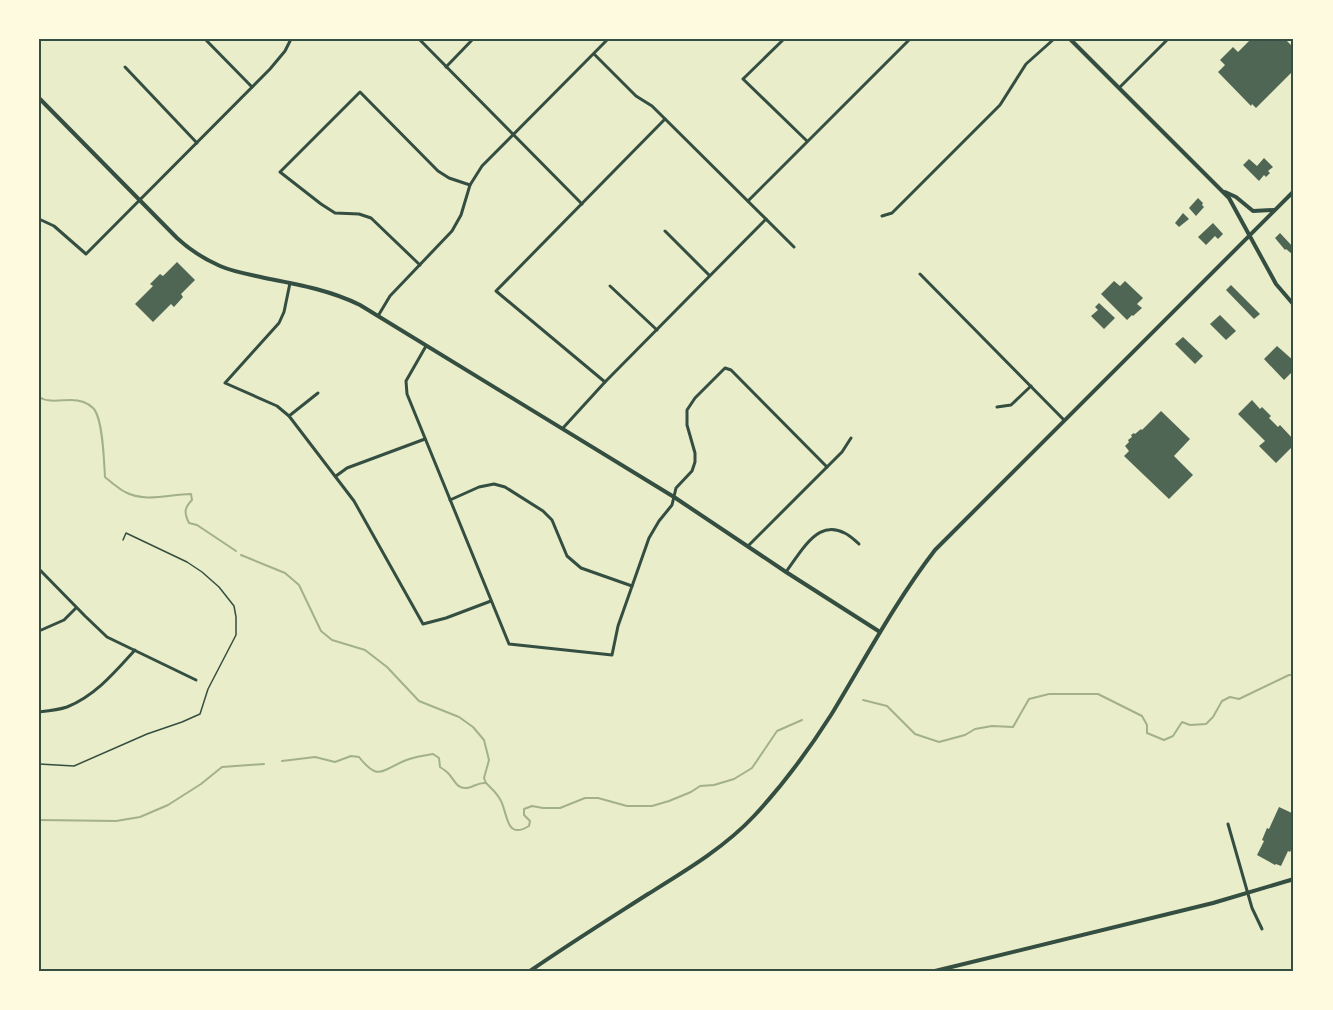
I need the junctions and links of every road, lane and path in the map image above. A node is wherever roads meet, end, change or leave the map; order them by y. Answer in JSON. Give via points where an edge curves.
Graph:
{"nodes":[{"id":1,"x":206,"y":39,"type":"edge"},
{"id":2,"x":291,"y":39,"type":"edge"},
{"id":3,"x":419,"y":39,"type":"edge"},
{"id":4,"x":473,"y":39,"type":"edge"},
{"id":5,"x":608,"y":39,"type":"edge"},
{"id":6,"x":784,"y":39,"type":"edge"},
{"id":7,"x":910,"y":39,"type":"edge"},
{"id":8,"x":1054,"y":39,"type":"edge"},
{"id":9,"x":1070,"y":39,"type":"edge"},
{"id":10,"x":1168,"y":39,"type":"edge"},
{"id":11,"x":594,"y":54,"type":"junction"},
{"id":12,"x":125,"y":67,"type":"dead end"},
{"id":13,"x":446,"y":67,"type":"junction"},
{"id":14,"x":252,"y":87,"type":"junction"},
{"id":15,"x":1119,"y":88,"type":"junction"},
{"id":16,"x":39,"y":98,"type":"edge"},
{"id":17,"x":664,"y":119,"type":"junction"},
{"id":18,"x":514,"y":135,"type":"junction"},
{"id":19,"x":807,"y":141,"type":"junction"},
{"id":20,"x":197,"y":143,"type":"junction"},
{"id":21,"x":470,"y":185,"type":"junction"},
{"id":22,"x":1221,"y":190,"type":"junction"},
{"id":23,"x":1294,"y":191,"type":"edge"},
{"id":24,"x":140,"y":201,"type":"junction"},
{"id":25,"x":748,"y":201,"type":"junction"},
{"id":26,"x":582,"y":204,"type":"junction"},
{"id":27,"x":1275,"y":210,"type":"junction"},
{"id":28,"x":882,"y":216,"type":"dead end"},
{"id":29,"x":39,"y":219,"type":"edge"},
{"id":30,"x":766,"y":219,"type":"junction"},
{"id":31,"x":665,"y":231,"type":"dead end"},
{"id":32,"x":1249,"y":236,"type":"junction"},
{"id":33,"x":794,"y":247,"type":"dead end"},
{"id":34,"x":420,"y":265,"type":"junction"},
{"id":35,"x":920,"y":274,"type":"dead end"},
{"id":36,"x":710,"y":275,"type":"junction"},
{"id":37,"x":290,"y":283,"type":"junction"},
{"id":38,"x":610,"y":286,"type":"dead end"},
{"id":39,"x":1294,"y":305,"type":"edge"},
{"id":40,"x":378,"y":316,"type":"junction"},
{"id":41,"x":657,"y":330,"type":"junction"},
{"id":42,"x":426,"y":346,"type":"junction"},
{"id":43,"x":605,"y":382,"type":"junction"},
{"id":44,"x":1031,"y":387,"type":"junction"},
{"id":45,"x":318,"y":393,"type":"dead end"},
{"id":46,"x":997,"y":407,"type":"dead end"},
{"id":47,"x":289,"y":416,"type":"junction"},
{"id":48,"x":1064,"y":420,"type":"junction"},
{"id":49,"x":562,"y":429,"type":"junction"},
{"id":50,"x":851,"y":438,"type":"dead end"},
{"id":51,"x":425,"y":439,"type":"junction"},
{"id":52,"x":827,"y":467,"type":"junction"},
{"id":53,"x":335,"y":477,"type":"junction"},
{"id":54,"x":674,"y":497,"type":"junction"},
{"id":55,"x":450,"y":500,"type":"junction"},
{"id":56,"x":859,"y":544,"type":"dead end"},
{"id":57,"x":748,"y":546,"type":"junction"},
{"id":58,"x":39,"y":569,"type":"edge"},
{"id":59,"x":786,"y":572,"type":"junction"},
{"id":60,"x":632,"y":586,"type":"junction"},
{"id":61,"x":491,"y":601,"type":"junction"},
{"id":62,"x":76,"y":608,"type":"junction"},
{"id":63,"x":39,"y":631,"type":"edge"},
{"id":64,"x":880,"y":632,"type":"junction"},
{"id":65,"x":135,"y":650,"type":"junction"},
{"id":66,"x":196,"y":680,"type":"dead end"},
{"id":67,"x":39,"y":712,"type":"edge"},
{"id":68,"x":1228,"y":824,"type":"dead end"},
{"id":69,"x":1294,"y":879,"type":"edge"},
{"id":70,"x":1247,"y":892,"type":"junction"},
{"id":71,"x":1262,"y":929,"type":"dead end"},
{"id":72,"x":530,"y":971,"type":"edge"},
{"id":73,"x":935,"y":971,"type":"edge"}],
"edges":[{"from":1,"to":14,"type":"street"},
{"from":2,"to":14,"type":"street"},
{"from":3,"to":13,"type":"street"},
{"from":4,"to":13,"type":"street"},
{"from":5,"to":11,"type":"street"},
{"from":6,"to":19,"type":"street","via":[[743,79]]},
{"from":7,"to":19,"type":"street"},
{"from":8,"to":28,"type":"street","via":[[1026,64],[1000,105],[892,213]]},
{"from":9,"to":15,"type":"main road"},
{"from":10,"to":15,"type":"street"},
{"from":11,"to":17,"type":"street"},
{"from":11,"to":18,"type":"street"},
{"from":12,"to":20,"type":"street"},
{"from":13,"to":18,"type":"street"},
{"from":14,"to":20,"type":"street"},
{"from":15,"to":22,"type":"main road"},
{"from":16,"to":24,"type":"main road"},
{"from":17,"to":25,"type":"street"},
{"from":17,"to":26,"type":"street"},
{"from":18,"to":21,"type":"street","via":[[482,166]]},
{"from":18,"to":26,"type":"street"},
{"from":19,"to":25,"type":"street"},
{"from":20,"to":24,"type":"street"},
{"from":21,"to":34,"type":"street","via":[[452,231]]},
{"from":21,"to":34,"type":"street","via":[[438,171],[360,92],[279,172],[335,213],[371,218]]},
{"from":22,"to":27,"type":"main road","via":[[1253,211]]},
{"from":22,"to":32,"type":"main road"},
{"from":23,"to":27,"type":"main road"},
{"from":24,"to":29,"type":"street","via":[[86,254],[54,226]]},
{"from":24,"to":37,"type":"main road","via":[[189,249],[205,258],[242,273]]},
{"from":25,"to":30,"type":"street"},
{"from":26,"to":43,"type":"street","via":[[496,291]]},
{"from":27,"to":32,"type":"main road"},
{"from":30,"to":33,"type":"street"},
{"from":30,"to":36,"type":"street"},
{"from":31,"to":36,"type":"street"},
{"from":32,"to":39,"type":"main road","via":[[1276,284]]},
{"from":32,"to":48,"type":"main road"},
{"from":34,"to":40,"type":"street","via":[[390,296]]},
{"from":35,"to":44,"type":"street"},
{"from":36,"to":41,"type":"street"},
{"from":37,"to":40,"type":"main road","via":[[344,297]]},
{"from":37,"to":47,"type":"street","via":[[279,323],[225,382],[277,406]]},
{"from":38,"to":41,"type":"street"},
{"from":40,"to":42,"type":"main road"},
{"from":41,"to":43,"type":"street"},
{"from":42,"to":49,"type":"main road"},
{"from":42,"to":51,"type":"street","via":[[406,381],[406,394]]},
{"from":43,"to":49,"type":"street"},
{"from":44,"to":46,"type":"street","via":[[1011,405]]},
{"from":44,"to":48,"type":"street"},
{"from":45,"to":47,"type":"street"},
{"from":47,"to":53,"type":"street"},
{"from":48,"to":64,"type":"main road","via":[[935,550]]},
{"from":49,"to":54,"type":"main road"},
{"from":50,"to":52,"type":"street"},
{"from":51,"to":53,"type":"street","via":[[348,468]]},
{"from":51,"to":55,"type":"street"},
{"from":52,"to":54,"type":"street","via":[[725,368],[687,410],[695,462]]},
{"from":52,"to":57,"type":"street"},
{"from":53,"to":61,"type":"street","via":[[354,501],[423,624]]},
{"from":54,"to":57,"type":"main road"},
{"from":54,"to":60,"type":"street","via":[[648,538]]},
{"from":55,"to":60,"type":"street","via":[[479,487],[505,487],[552,520],[567,556],[581,568]]},
{"from":55,"to":61,"type":"street"},
{"from":56,"to":59,"type":"street","via":[[842,531],[823,531],[809,540]]},
{"from":57,"to":59,"type":"main road"},
{"from":58,"to":62,"type":"street"},
{"from":59,"to":64,"type":"main road"},
{"from":60,"to":61,"type":"street","via":[[612,655],[509,644]]},
{"from":62,"to":63,"type":"street","via":[[64,620]]},
{"from":62,"to":65,"type":"street","via":[[108,637]]},
{"from":64,"to":72,"type":"main road","via":[[808,749],[752,818],[694,866]]},
{"from":65,"to":66,"type":"street"},
{"from":65,"to":67,"type":"street","via":[[86,698],[65,708]]},
{"from":68,"to":70,"type":"street"},
{"from":69,"to":70,"type":"main road"},
{"from":70,"to":71,"type":"street"},
{"from":70,"to":73,"type":"main road"}]}
